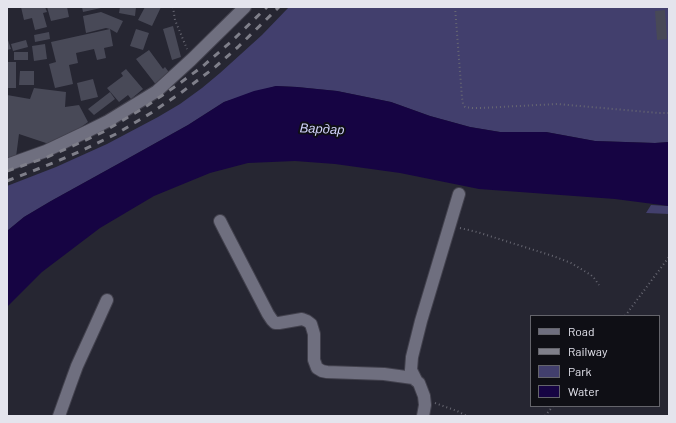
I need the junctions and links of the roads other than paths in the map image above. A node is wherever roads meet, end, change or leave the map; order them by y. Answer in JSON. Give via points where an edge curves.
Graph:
{"nodes":[{"id":1,"x":245,"y":7,"type":"edge"},
{"id":2,"x":7,"y":165,"type":"edge"},
{"id":3,"x":458,"y":194,"type":"dead end"},
{"id":4,"x":220,"y":221,"type":"dead end"},
{"id":5,"x":108,"y":300,"type":"dead end"},
{"id":6,"x":416,"y":380,"type":"junction"},
{"id":7,"x":59,"y":416,"type":"edge"},
{"id":8,"x":423,"y":416,"type":"edge"}],
"edges":[{"from":1,"to":2,"type":"street","via":[[157,91],[108,121],[64,143]]},
{"from":3,"to":6,"type":"street","via":[[412,357],[411,370]]},
{"from":4,"to":6,"type":"street","via":[[272,320],[279,324],[302,319],[311,324],[314,334],[314,360],[319,370],[392,374]]},
{"from":5,"to":7,"type":"street","via":[[77,366]]},
{"from":6,"to":8,"type":"street","via":[[421,386],[425,400]]}]}
